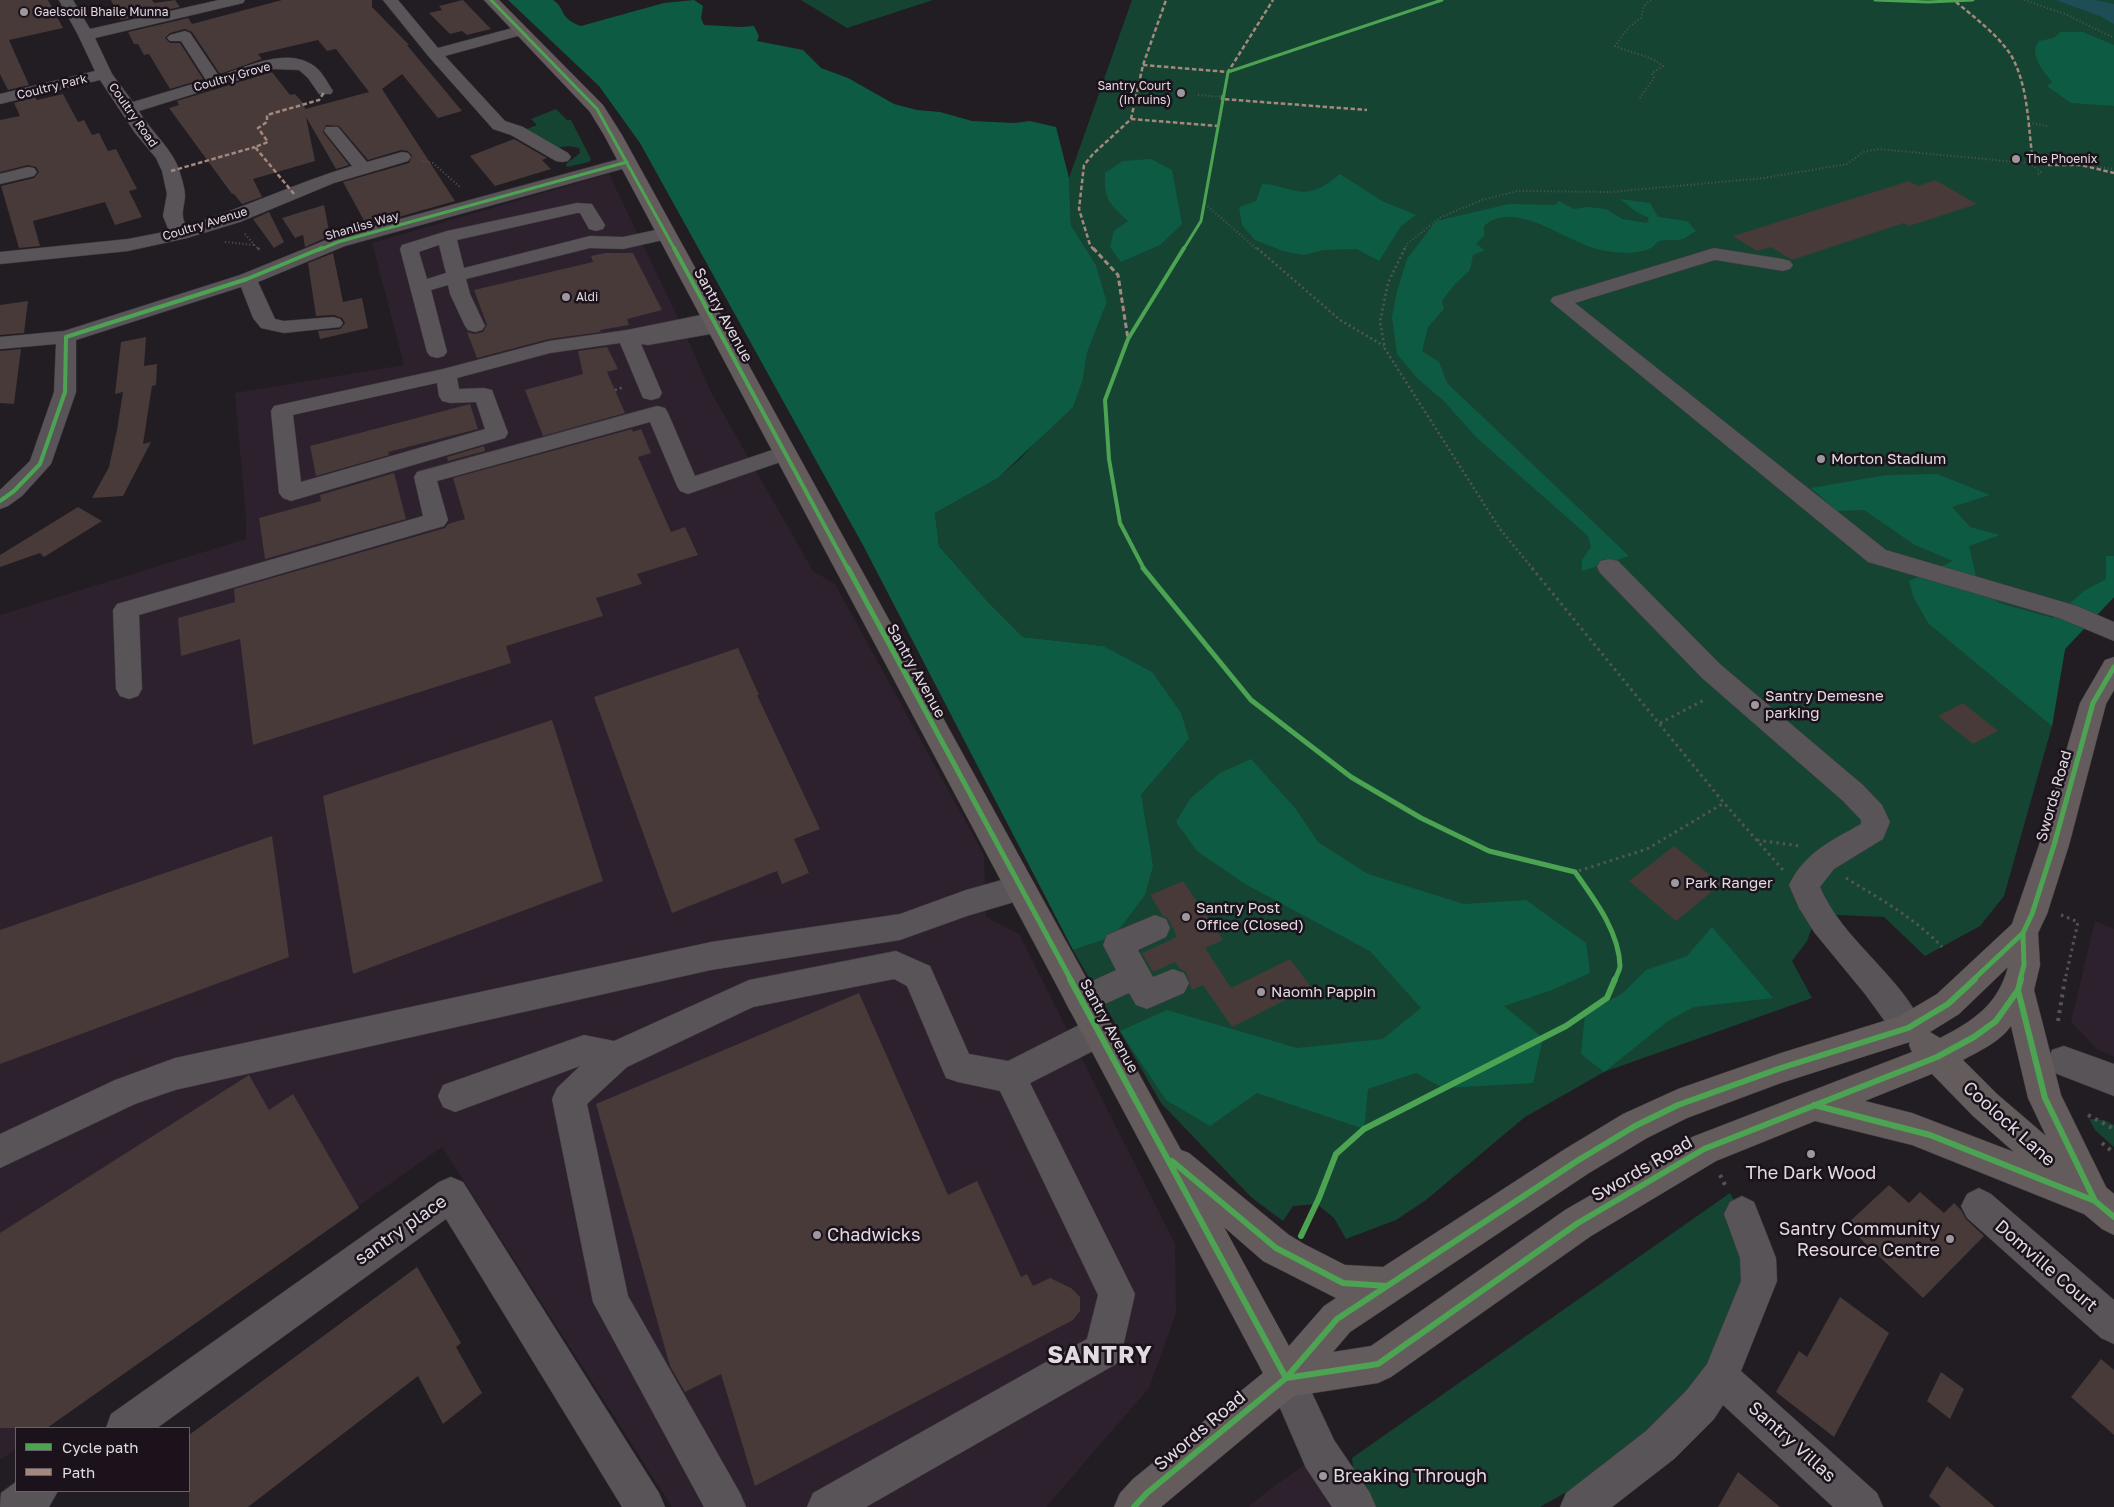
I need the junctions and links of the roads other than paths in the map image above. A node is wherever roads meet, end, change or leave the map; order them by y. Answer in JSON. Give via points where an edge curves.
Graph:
{"nodes":[{"id":1,"x":66,"y":0,"type":"edge"},
{"id":2,"x":160,"y":0,"type":"edge"},
{"id":3,"x":238,"y":0,"type":"edge"},
{"id":4,"x":390,"y":0,"type":"edge"},
{"id":5,"x":491,"y":0,"type":"edge"},
{"id":6,"x":171,"y":16,"type":"junction"},
{"id":7,"x":520,"y":31,"type":"junction"},
{"id":8,"x":86,"y":35,"type":"junction"},
{"id":9,"x":175,"y":38,"type":"dead end"},
{"id":10,"x":435,"y":54,"type":"junction"},
{"id":11,"x":104,"y":74,"type":"junction"},
{"id":12,"x":215,"y":81,"type":"junction"},
{"id":13,"x":325,"y":91,"type":"dead end"},
{"id":14,"x":0,"y":99,"type":"edge"},
{"id":15,"x":129,"y":109,"type":"junction"},
{"id":16,"x":332,"y":131,"type":"dead end"},
{"id":17,"x":402,"y":157,"type":"road end"},
{"id":18,"x":562,"y":157,"type":"dead end"},
{"id":19,"x":619,"y":164,"type":"junction"},
{"id":20,"x":363,"y":169,"type":"junction"},
{"id":21,"x":28,"y":172,"type":"dead end"},
{"id":22,"x":0,"y":179,"type":"edge"},
{"id":23,"x":596,"y":225,"type":"junction"},
{"id":24,"x":180,"y":234,"type":"junction"},
{"id":25,"x":665,"y":234,"type":"junction"},
{"id":26,"x":446,"y":237,"type":"junction"},
{"id":27,"x":609,"y":243,"type":"junction"},
{"id":28,"x":0,"y":258,"type":"edge"},
{"id":29,"x":1783,"y":265,"type":"dead end"},
{"id":30,"x":454,"y":267,"type":"junction"},
{"id":31,"x":247,"y":279,"type":"junction"},
{"id":32,"x":420,"y":287,"type":"junction"},
{"id":33,"x":333,"y":323,"type":"dead end"},
{"id":34,"x":713,"y":323,"type":"junction"},
{"id":35,"x":476,"y":326,"type":"dead end"},
{"id":36,"x":627,"y":336,"type":"junction"},
{"id":37,"x":66,"y":337,"type":"junction"},
{"id":38,"x":0,"y":343,"type":"edge"},
{"id":39,"x":437,"y":352,"type":"dead end"},
{"id":40,"x":446,"y":375,"type":"junction"},
{"id":41,"x":651,"y":393,"type":"dead end"},
{"id":42,"x":784,"y":453,"type":"junction"},
{"id":43,"x":0,"y":501,"type":"edge"},
{"id":44,"x":1609,"y":567,"type":"dead end"},
{"id":45,"x":2114,"y":632,"type":"edge"},
{"id":46,"x":2114,"y":668,"type":"edge"},
{"id":47,"x":129,"y":689,"type":"dead end"},
{"id":48,"x":1020,"y":888,"type":"junction"},
{"id":49,"x":1155,"y":928,"type":"dead end"},
{"id":50,"x":2023,"y":933,"type":"junction"},
{"id":51,"x":1134,"y":976,"type":"junction"},
{"id":52,"x":1173,"y":983,"type":"dead end"},
{"id":53,"x":2018,"y":990,"type":"junction"},
{"id":54,"x":1081,"y":1001,"type":"junction"},
{"id":55,"x":1908,"y":1028,"type":"junction"},
{"id":56,"x":1098,"y":1032,"type":"junction"},
{"id":57,"x":615,"y":1056,"type":"junction"},
{"id":58,"x":1937,"y":1057,"type":"junction"},
{"id":59,"x":2064,"y":1061,"type":"road end"},
{"id":60,"x":1010,"y":1077,"type":"junction"},
{"id":61,"x":2114,"y":1080,"type":"edge"},
{"id":62,"x":455,"y":1096,"type":"dead end"},
{"id":63,"x":1814,"y":1105,"type":"junction"},
{"id":64,"x":0,"y":1151,"type":"edge"},
{"id":65,"x":1166,"y":1156,"type":"junction"},
{"id":66,"x":1979,"y":1206,"type":"dead end"},
{"id":67,"x":2105,"y":1209,"type":"edge"},
{"id":68,"x":1742,"y":1214,"type":"road end"},
{"id":69,"x":1387,"y":1286,"type":"junction"},
{"id":70,"x":2114,"y":1325,"type":"edge"},
{"id":71,"x":1720,"y":1376,"type":"junction"},
{"id":72,"x":1286,"y":1378,"type":"junction"},
{"id":73,"x":126,"y":1427,"type":"edge"},
{"id":74,"x":37,"y":1492,"type":"edge"},
{"id":75,"x":15,"y":1507,"type":"edge"},
{"id":76,"x":645,"y":1507,"type":"edge"},
{"id":77,"x":726,"y":1507,"type":"edge"},
{"id":78,"x":827,"y":1507,"type":"edge"},
{"id":79,"x":1134,"y":1507,"type":"edge"},
{"id":80,"x":1356,"y":1507,"type":"edge"},
{"id":81,"x":1580,"y":1507,"type":"edge"},
{"id":82,"x":1863,"y":1507,"type":"edge"}],
"edges":[{"from":1,"to":8,"type":"street","name":"Coultry Road"},
{"from":2,"to":6,"type":"street"},
{"from":3,"to":6,"type":"street"},
{"from":4,"to":10,"type":"street"},
{"from":5,"to":7,"type":"main road","name":"Santry Avenue"},
{"from":6,"to":8,"type":"street"},
{"from":7,"to":10,"type":"street"},
{"from":7,"to":19,"type":"main road","name":"Santry Avenue","via":[[597,109]]},
{"from":8,"to":11,"type":"street","name":"Coultry Road"},
{"from":9,"to":12,"type":"street","via":[[185,36]]},
{"from":10,"to":18,"type":"street","via":[[499,125],[517,131]]},
{"from":11,"to":14,"type":"street","name":"Coultry Park"},
{"from":11,"to":15,"type":"street","name":"Coultry Road"},
{"from":12,"to":13,"type":"street","name":"Coultry Grove","via":[[273,64],[298,63],[309,68]]},
{"from":12,"to":15,"type":"street","name":"Coultry Grove"},
{"from":15,"to":24,"type":"street","name":"Coultry Road","via":[[171,171],[176,194],[172,216]]},
{"from":16,"to":20,"type":"street"},
{"from":17,"to":20,"type":"street","name":"Coultry Avenue"},
{"from":19,"to":25,"type":"main road","name":"Santry Avenue"},
{"from":19,"to":31,"type":"street","name":"Shanliss Way","via":[[338,242]]},
{"from":20,"to":24,"type":"street","name":"Coultry Avenue","via":[[233,218]]},
{"from":21,"to":22,"type":"street"},
{"from":23,"to":26,"type":"street","via":[[586,208],[577,208]]},
{"from":23,"to":27,"type":"street"},
{"from":23,"to":30,"type":"street"},
{"from":24,"to":28,"type":"street","name":"Coultry Avenue","via":[[128,245]]},
{"from":25,"to":27,"type":"street"},
{"from":25,"to":34,"type":"main road","name":"Santry Avenue"},
{"from":26,"to":30,"type":"street"},
{"from":26,"to":32,"type":"street","via":[[409,249]]},
{"from":27,"to":30,"type":"street","via":[[590,242]]},
{"from":29,"to":45,"type":"street","via":[[1714,254],[1560,301],[1877,556],[2068,612]]},
{"from":30,"to":32,"type":"street","via":[[446,280]]},
{"from":30,"to":35,"type":"street","via":[[460,294]]},
{"from":31,"to":33,"type":"street","via":[[268,324],[284,327]]},
{"from":31,"to":37,"type":"street","name":"Shanliss Way"},
{"from":32,"to":39,"type":"street"},
{"from":34,"to":36,"type":"street"},
{"from":34,"to":42,"type":"main road","name":"Santry Avenue"},
{"from":36,"to":40,"type":"street","via":[[549,347]]},
{"from":36,"to":41,"type":"street"},
{"from":37,"to":38,"type":"street","name":"Shanliss Way"},
{"from":37,"to":43,"type":"street","via":[[65,392],[40,464]]},
{"from":40,"to":40,"type":"street","via":[[282,411],[291,493],[497,433],[484,395],[450,396]]},
{"from":42,"to":47,"type":"street","via":[[688,486],[657,413],[425,477],[436,520],[126,610]]},
{"from":42,"to":48,"type":"main road","name":"Santry Avenue"},
{"from":44,"to":55,"type":"street","via":[[1711,671],[1872,813],[1876,822],[1873,831],[1824,860],[1804,885],[1811,904],[1827,928],[1871,978]]},
{"from":46,"to":50,"type":"main road","name":"Swords Road","via":[[2093,703],[2035,904]]},
{"from":48,"to":54,"type":"main road","name":"Santry Avenue"},
{"from":48,"to":64,"type":"street","via":[[900,927],[711,956],[175,1074],[127,1091]]},
{"from":49,"to":51,"type":"street","via":[[1118,946]]},
{"from":50,"to":53,"type":"main road","name":"Swords Road","via":[[2024,965]]},
{"from":50,"to":55,"type":"main road","name":"Swords Road","via":[[1948,1004]]},
{"from":51,"to":52,"type":"street","via":[[1146,995]]},
{"from":51,"to":54,"type":"street"},
{"from":53,"to":58,"type":"main road","name":"Swords Road","via":[[1996,1021]]},
{"from":53,"to":67,"type":"main road","via":[[2045,1098]]},
{"from":54,"to":56,"type":"main road","name":"Santry Avenue"},
{"from":55,"to":58,"type":"main road","name":"Coolock Lane"},
{"from":55,"to":69,"type":"main road","name":"Swords Road","via":[[1781,1068],[1678,1105],[1635,1126]]},
{"from":56,"to":60,"type":"street"},
{"from":56,"to":65,"type":"main road","name":"Santry Avenue"},
{"from":57,"to":60,"type":"street","via":[[749,994],[896,966],[919,976],[958,1067]]},
{"from":57,"to":62,"type":"street","via":[[584,1050]]},
{"from":57,"to":77,"type":"street","via":[[569,1099],[611,1302]]},
{"from":58,"to":63,"type":"main road","name":"Swords Road"},
{"from":58,"to":67,"type":"main road","name":"Coolock Lane","via":[[1985,1105]]},
{"from":59,"to":61,"type":"street"},
{"from":60,"to":78,"type":"street","via":[[1117,1294],[1103,1351]]},
{"from":63,"to":67,"type":"main road","via":[[1912,1129]]},
{"from":63,"to":72,"type":"main road","name":"Swords Road","via":[[1704,1148],[1578,1223],[1378,1364]]},
{"from":65,"to":69,"type":"main road","via":[[1291,1257],[1343,1282]]},
{"from":65,"to":72,"type":"main road","name":"Santry Avenue"},
{"from":66,"to":70,"type":"street","name":"Domville Court"},
{"from":68,"to":71,"type":"street","via":[[1758,1258],[1759,1281]]},
{"from":69,"to":72,"type":"main road","name":"Swords Road","via":[[1337,1319]]},
{"from":71,"to":81,"type":"street","via":[[1700,1405],[1660,1445]]},
{"from":71,"to":82,"type":"street","name":"Santry Villas"},
{"from":72,"to":79,"type":"main road","name":"Swords Road"},
{"from":72,"to":80,"type":"street","via":[[1320,1454]]},
{"from":73,"to":76,"type":"street","name":"santry place","via":[[451,1194]]},
{"from":74,"to":75,"type":"street"}]}
